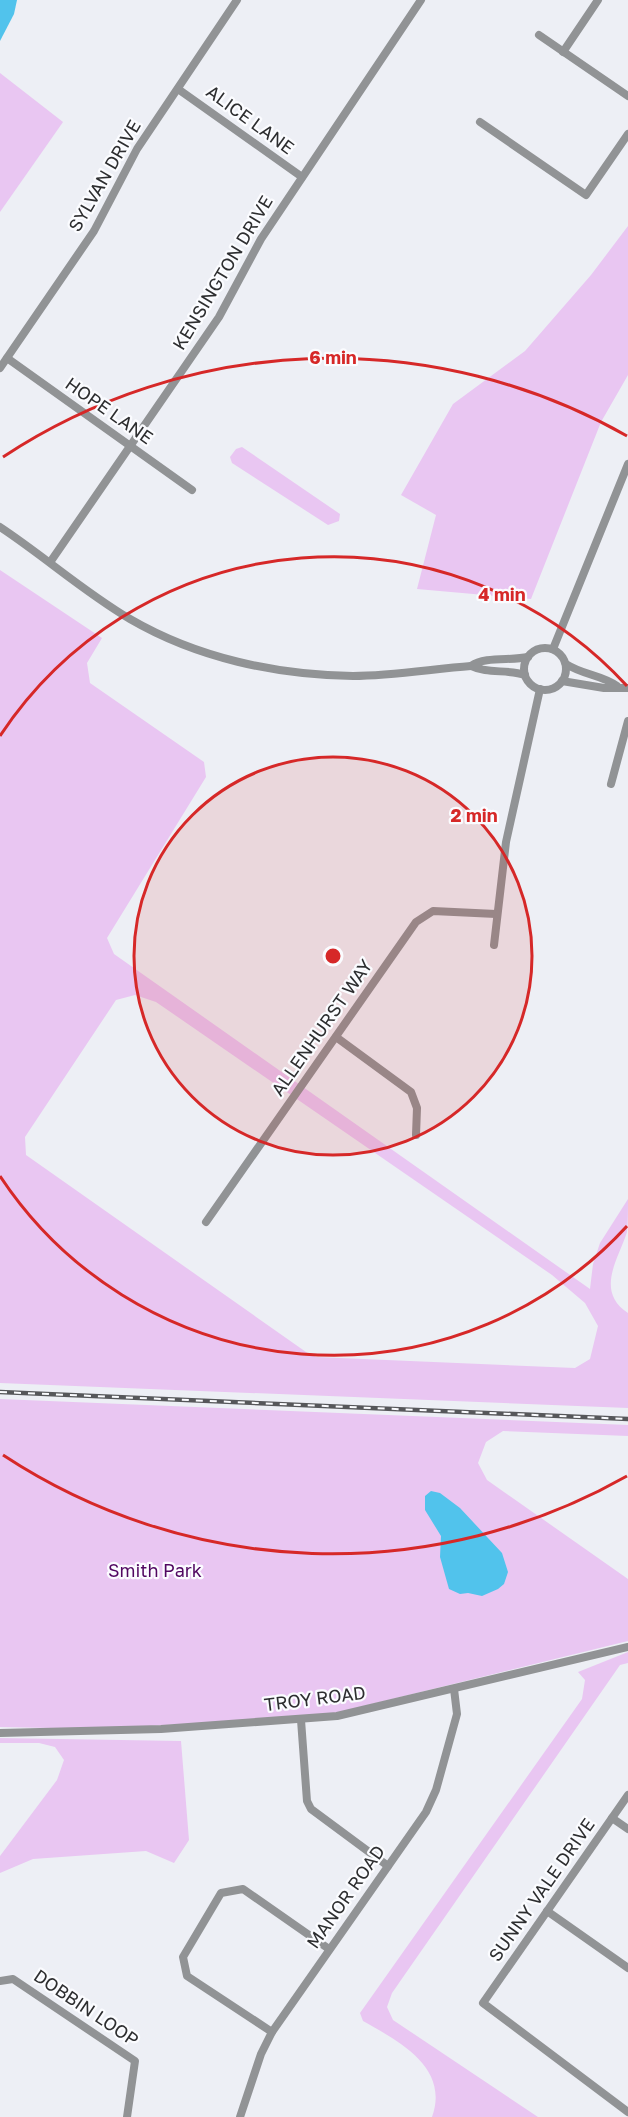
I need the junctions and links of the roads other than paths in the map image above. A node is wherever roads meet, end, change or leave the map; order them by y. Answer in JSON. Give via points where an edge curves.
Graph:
{"nodes":[{"id":1,"x":237,"y":0,"type":"edge"},
{"id":2,"x":421,"y":0,"type":"edge"},
{"id":3,"x":598,"y":0,"type":"edge"},
{"id":4,"x":539,"y":35,"type":"dead end"},
{"id":5,"x":563,"y":52,"type":"junction"},
{"id":6,"x":178,"y":89,"type":"junction"},
{"id":7,"x":628,"y":96,"type":"edge"},
{"id":8,"x":480,"y":122,"type":"dead end"},
{"id":9,"x":628,"y":134,"type":"edge"},
{"id":10,"x":302,"y":177,"type":"junction"},
{"id":11,"x":7,"y":358,"type":"junction"},
{"id":12,"x":0,"y":368,"type":"edge"},
{"id":13,"x":130,"y":447,"type":"junction"},
{"id":14,"x":628,"y":464,"type":"edge"},
{"id":15,"x":192,"y":490,"type":"dead end"},
{"id":16,"x":0,"y":526,"type":"edge"},
{"id":17,"x":51,"y":561,"type":"junction"},
{"id":18,"x":553,"y":649,"type":"junction"},
{"id":19,"x":528,"y":657,"type":"junction"},
{"id":20,"x":566,"y":664,"type":"junction"},
{"id":21,"x":471,"y":666,"type":"junction"},
{"id":22,"x":525,"y":675,"type":"junction"},
{"id":23,"x":562,"y":681,"type":"junction"},
{"id":24,"x":617,"y":686,"type":"junction"},
{"id":25,"x":628,"y":688,"type":"edge"},
{"id":26,"x":540,"y":689,"type":"junction"},
{"id":27,"x":628,"y":721,"type":"edge"},
{"id":28,"x":611,"y":784,"type":"dead end"},
{"id":29,"x":496,"y":915,"type":"junction"},
{"id":30,"x":494,"y":945,"type":"dead end"},
{"id":31,"x":336,"y":1037,"type":"junction"},
{"id":32,"x":416,"y":1135,"type":"dead end"},
{"id":33,"x":206,"y":1222,"type":"dead end"},
{"id":34,"x":628,"y":1647,"type":"edge"},
{"id":35,"x":454,"y":1689,"type":"junction"},
{"id":36,"x":301,"y":1720,"type":"junction"},
{"id":37,"x":0,"y":1733,"type":"edge"},
{"id":38,"x":628,"y":1795,"type":"edge"},
{"id":39,"x":612,"y":1818,"type":"junction"},
{"id":40,"x":628,"y":1829,"type":"edge"},
{"id":41,"x":388,"y":1866,"type":"junction"},
{"id":42,"x":547,"y":1911,"type":"junction"},
{"id":43,"x":329,"y":1949,"type":"junction"},
{"id":44,"x":628,"y":1968,"type":"edge"},
{"id":45,"x":0,"y":1981,"type":"edge"},
{"id":46,"x":272,"y":2032,"type":"junction"},
{"id":47,"x":628,"y":2112,"type":"edge"},
{"id":48,"x":127,"y":2117,"type":"edge"},
{"id":49,"x":240,"y":2117,"type":"edge"}],
"edges":[{"from":1,"to":6,"type":"street","name":"SYLVAN DRIVE"},
{"from":2,"to":10,"type":"street","name":"KENSINGTON DRIVE"},
{"from":3,"to":5,"type":"street"},
{"from":4,"to":5,"type":"street"},
{"from":5,"to":7,"type":"street"},
{"from":6,"to":10,"type":"street","name":"ALICE LANE"},
{"from":6,"to":11,"type":"street","name":"SYLVAN DRIVE","via":[[133,156],[94,231]]},
{"from":8,"to":9,"type":"street","via":[[586,195]]},
{"from":10,"to":13,"type":"street","name":"KENSINGTON DRIVE","via":[[261,239],[219,317]]},
{"from":11,"to":12,"type":"street","name":"SYLVAN DRIVE"},
{"from":11,"to":13,"type":"street","name":"HOPE LANE"},
{"from":13,"to":15,"type":"street","name":"HOPE LANE"},
{"from":13,"to":17,"type":"street","name":"KENSINGTON DRIVE"},
{"from":14,"to":18,"type":"street"},
{"from":16,"to":17,"type":"street"},
{"from":17,"to":21,"type":"street","via":[[129,619],[228,661],[354,676]]},
{"from":18,"to":19,"type":"street","via":[[539,649]]},
{"from":18,"to":20,"type":"street"},
{"from":19,"to":21,"type":"street","via":[[478,661]]},
{"from":19,"to":22,"type":"street"},
{"from":20,"to":23,"type":"street"},
{"from":20,"to":24,"type":"street","via":[[586,676],[610,680]]},
{"from":21,"to":22,"type":"street"},
{"from":22,"to":26,"type":"street"},
{"from":23,"to":24,"type":"street","via":[[604,688]]},
{"from":23,"to":26,"type":"street"},
{"from":24,"to":25,"type":"street"},
{"from":26,"to":29,"type":"street","via":[[506,842]]},
{"from":27,"to":28,"type":"street"},
{"from":29,"to":30,"type":"street"},
{"from":29,"to":31,"type":"street","name":"ALLENHURST WAY","via":[[445,910],[425,915],[416,922]]},
{"from":31,"to":32,"type":"street","via":[[411,1092],[417,1108]]},
{"from":31,"to":33,"type":"street","name":"ALLENHURST WAY"},
{"from":34,"to":35,"type":"street","name":"TROY ROAD"},
{"from":35,"to":36,"type":"street","name":"TROY ROAD","via":[[359,1712]]},
{"from":35,"to":41,"type":"street","name":"MANOR ROAD","via":[[457,1714],[436,1790],[426,1812]]},
{"from":36,"to":37,"type":"street","name":"TROY ROAD"},
{"from":36,"to":41,"type":"street","via":[[307,1801],[311,1809]]},
{"from":38,"to":39,"type":"street","name":"SUNNY VALE DRIVE"},
{"from":39,"to":40,"type":"street"},
{"from":39,"to":42,"type":"street","name":"SUNNY VALE DRIVE"},
{"from":41,"to":43,"type":"street","name":"MANOR ROAD"},
{"from":42,"to":44,"type":"street"},
{"from":42,"to":47,"type":"street","name":"SUNNY VALE DRIVE","via":[[483,2003]]},
{"from":43,"to":46,"type":"street","name":"MANOR ROAD"},
{"from":43,"to":46,"type":"street","via":[[243,1889],[221,1893],[183,1957],[188,1976]]},
{"from":45,"to":48,"type":"street","name":"DOBBIN LOOP","via":[[13,1979],[135,2061]]},
{"from":46,"to":49,"type":"street","name":"MANOR ROAD"}]}
